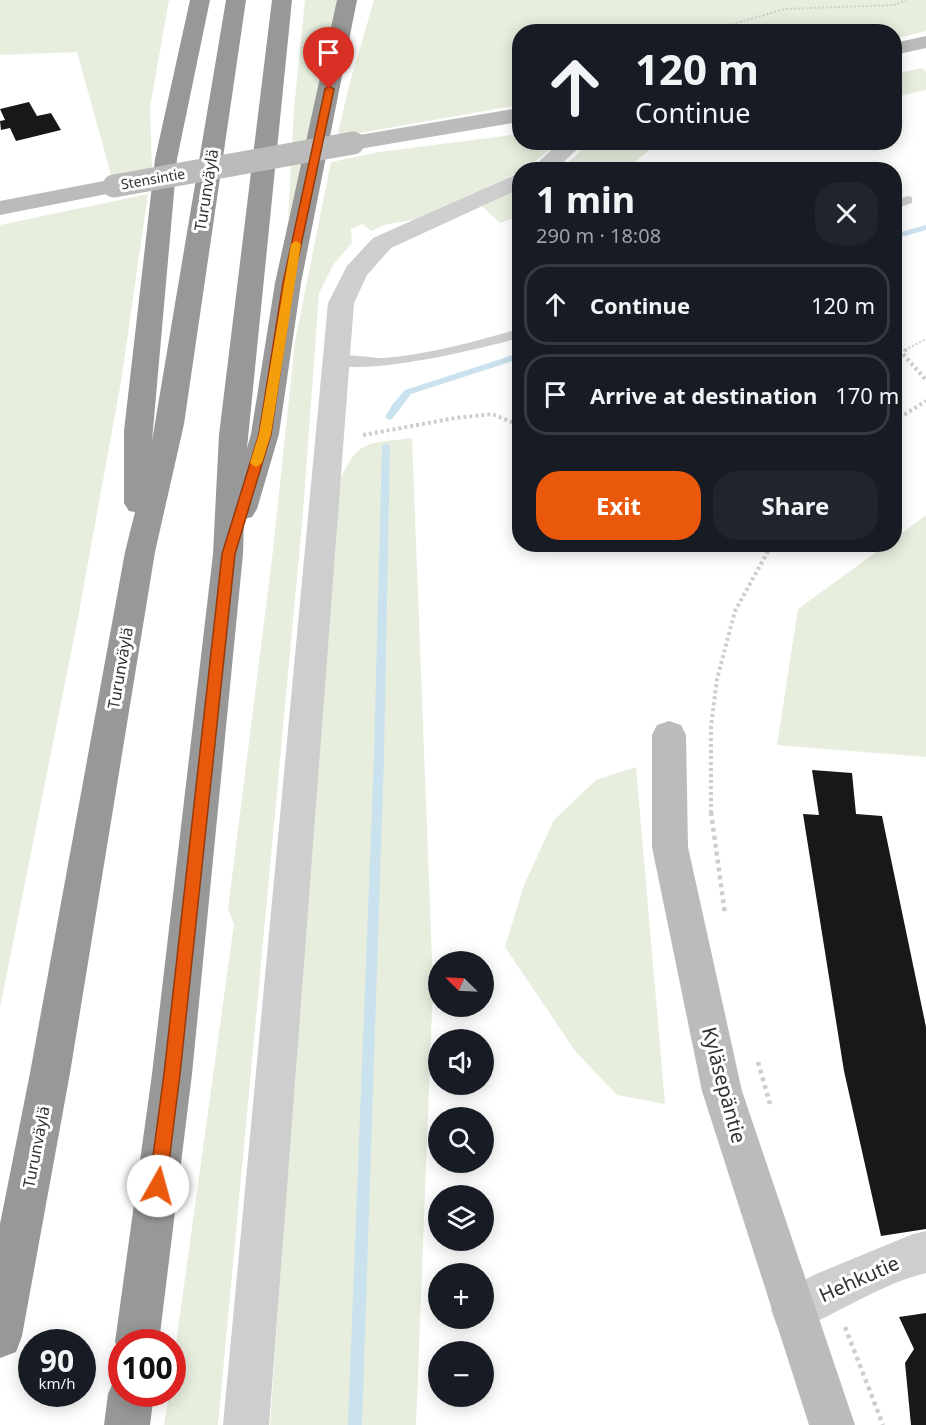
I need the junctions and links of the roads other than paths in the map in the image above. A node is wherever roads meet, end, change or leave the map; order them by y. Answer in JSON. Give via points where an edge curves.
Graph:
{"nodes":[{"id":1,"x":236,"y":0,"type":"edge"},
{"id":2,"x":282,"y":0,"type":"edge"},
{"id":3,"x":353,"y":0,"type":"edge"},
{"id":4,"x":196,"y":5,"type":"edge"},
{"id":5,"x":345,"y":11,"type":"edge"},
{"id":6,"x":926,"y":42,"type":"edge"},
{"id":7,"x":902,"y":47,"type":"edge"},
{"id":8,"x":512,"y":115,"type":"edge"},
{"id":9,"x":565,"y":150,"type":"edge"},
{"id":10,"x":550,"y":162,"type":"edge"},
{"id":11,"x":512,"y":183,"type":"edge"},
{"id":12,"x":908,"y":200,"type":"dead end"},
{"id":13,"x":902,"y":202,"type":"edge"},
{"id":14,"x":0,"y":208,"type":"edge"},
{"id":15,"x":512,"y":335,"type":"edge"},
{"id":16,"x":336,"y":360,"type":"junction"},
{"id":17,"x":140,"y":552,"type":"junction"},
{"id":18,"x":228,"y":554,"type":"junction"},
{"id":19,"x":669,"y":735,"type":"dead end"},
{"id":20,"x":926,"y":1252,"type":"edge"},
{"id":21,"x":793,"y":1310,"type":"junction"},
{"id":22,"x":139,"y":1329,"type":"edge"},
{"id":23,"x":0,"y":1336,"type":"edge"},
{"id":24,"x":129,"y":1407,"type":"edge"},
{"id":25,"x":127,"y":1425,"type":"edge"},
{"id":26,"x":246,"y":1425,"type":"edge"},
{"id":27,"x":832,"y":1425,"type":"edge"}],
"edges":[{"from":1,"to":17,"type":"highway","name":"Turunväylä","via":[[170,424]]},
{"from":2,"to":18,"type":"highway","via":[[233,435]]},
{"from":3,"to":5,"type":"highway"},
{"from":4,"to":17,"type":"highway","via":[[163,183],[138,431]]},
{"from":5,"to":18,"type":"highway","via":[[288,283],[265,434]]},
{"from":6,"to":7,"type":"main road"},
{"from":8,"to":14,"type":"main road","name":"Stensintie","bridge":true},
{"from":9,"to":10,"type":"street"},
{"from":11,"to":16,"type":"street","via":[[382,243],[356,272],[341,303]]},
{"from":12,"to":13,"type":"lane"},
{"from":15,"to":16,"type":"lane","via":[[481,345],[384,362]]},
{"from":16,"to":26,"type":"street"},
{"from":17,"to":23,"type":"highway","name":"Turunväylä"},
{"from":18,"to":22,"type":"highway","via":[[172,1074]]},
{"from":19,"to":21,"type":"main road","name":"Kyläsepäntie","via":[[670,847],[720,1080]]},
{"from":20,"to":21,"type":"street","name":"Hehkutie","via":[[831,1289]]},
{"from":21,"to":27,"type":"main road","name":"Kyläsepäntie"},
{"from":24,"to":25,"type":"highway"}]}
